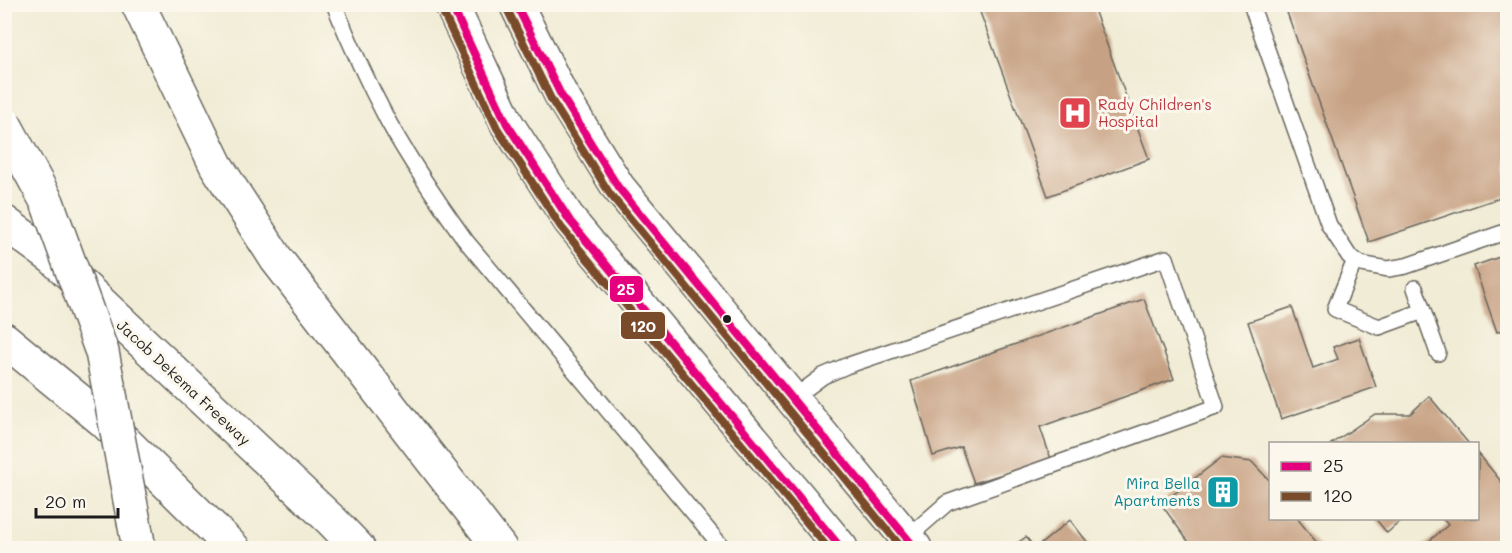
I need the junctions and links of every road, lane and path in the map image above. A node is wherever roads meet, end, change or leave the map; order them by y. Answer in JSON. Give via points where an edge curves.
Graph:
{"nodes":[{"id":1,"x":138,"y":4,"type":"edge"},
{"id":2,"x":334,"y":4,"type":"edge"},
{"id":3,"x":451,"y":4,"type":"edge"},
{"id":4,"x":516,"y":4,"type":"edge"},
{"id":5,"x":1251,"y":4,"type":"edge"},
{"id":6,"x":4,"y":123,"type":"edge"},
{"id":7,"x":4,"y":222,"type":"edge"},
{"id":8,"x":1508,"y":231,"type":"edge"},
{"id":9,"x":1355,"y":260,"type":"junction"},
{"id":10,"x":1415,"y":288,"type":"dead end"},
{"id":11,"x":1423,"y":311,"type":"junction"},
{"id":12,"x":4,"y":339,"type":"edge"},
{"id":13,"x":1438,"y":353,"type":"dead end"},
{"id":14,"x":792,"y":399,"type":"junction"},
{"id":15,"x":911,"y":543,"type":"edge"},
{"id":16,"x":139,"y":549,"type":"edge"},
{"id":17,"x":233,"y":549,"type":"edge"},
{"id":18,"x":358,"y":549,"type":"edge"},
{"id":19,"x":500,"y":549,"type":"edge"},
{"id":20,"x":723,"y":549,"type":"edge"},
{"id":21,"x":841,"y":549,"type":"edge"}],
"edges":[{"from":1,"to":19,"type":"main road","via":[[216,165],[277,260]]},
{"from":2,"to":20,"type":"lane","via":[[388,122],[427,186],[466,240]]},
{"from":3,"to":21,"type":"main road","via":[[507,124],[570,221]]},
{"from":4,"to":14,"type":"main road","via":[[561,95],[618,187]]},
{"from":5,"to":9,"type":"lane","via":[[1329,225],[1340,245]]},
{"from":6,"to":16,"type":"main road","bridge":true,"via":[[47,202],[102,352]]},
{"from":7,"to":18,"type":"main road","name":"Jacob Dekema Freeway","via":[[53,258]]},
{"from":8,"to":9,"type":"lane","via":[[1407,266],[1388,269]]},
{"from":9,"to":11,"type":"lane","via":[[1335,309],[1378,327]]},
{"from":10,"to":11,"type":"lane"},
{"from":11,"to":13,"type":"lane"},
{"from":12,"to":17,"type":"main road","via":[[104,421]]},
{"from":14,"to":15,"type":"main road"},
{"from":14,"to":15,"type":"lane","via":[[823,376],[846,366],[1166,258],[1216,407],[947,503]]}]}
